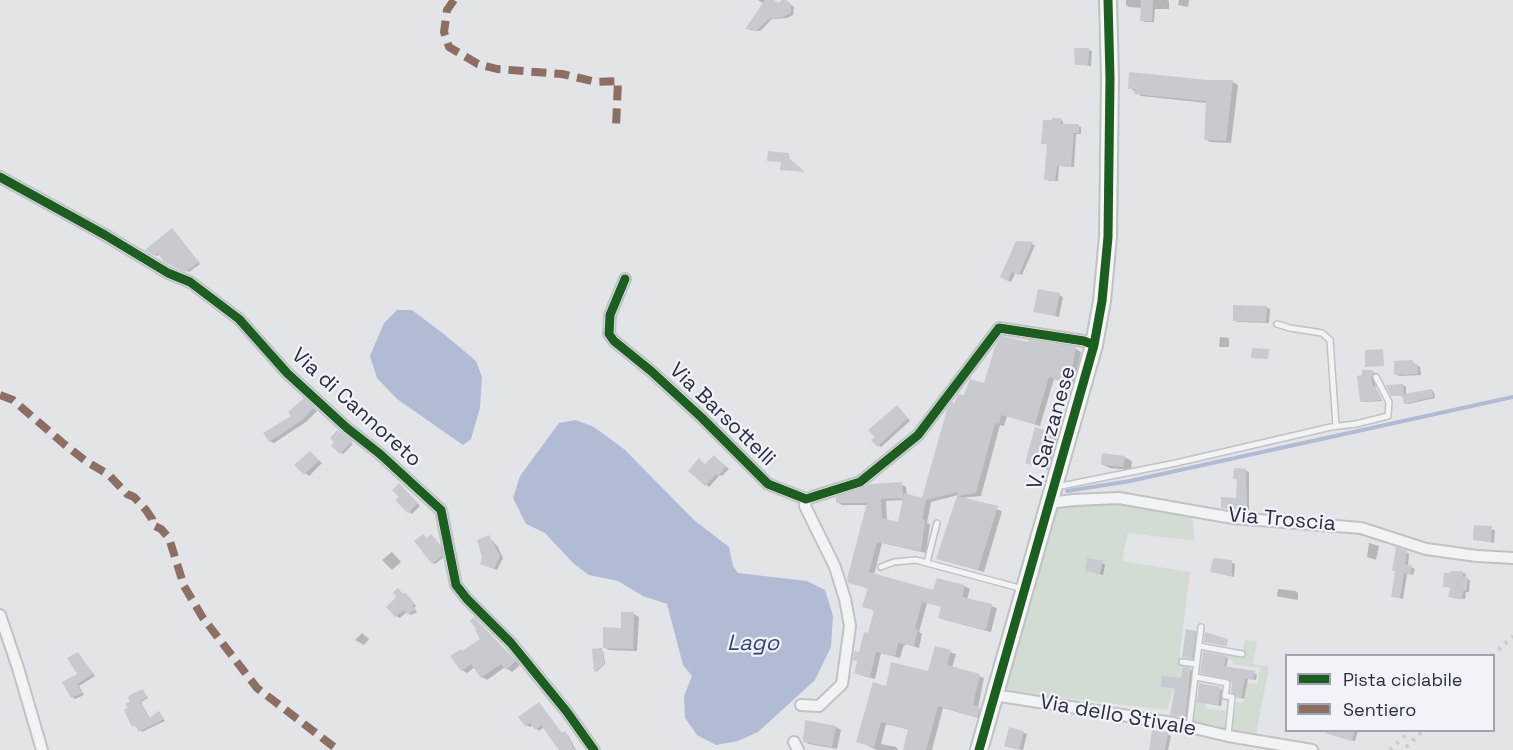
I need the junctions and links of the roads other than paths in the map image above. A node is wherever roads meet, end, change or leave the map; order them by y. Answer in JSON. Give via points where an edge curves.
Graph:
{"nodes":[{"id":1,"x":1108,"y":0,"type":"edge"},
{"id":2,"x":0,"y":177,"type":"edge"},
{"id":3,"x":625,"y":279,"type":"dead end"},
{"id":4,"x":1277,"y":324,"type":"dead end"},
{"id":5,"x":1094,"y":345,"type":"junction"},
{"id":6,"x":1376,"y":377,"type":"dead end"},
{"id":7,"x":1336,"y":426,"type":"junction"},
{"id":8,"x":1052,"y":495,"type":"junction"},
{"id":9,"x":806,"y":499,"type":"junction"},
{"id":10,"x":937,"y":523,"type":"dead end"},
{"id":11,"x":1513,"y":558,"type":"edge"},
{"id":12,"x":927,"y":562,"type":"junction"},
{"id":13,"x":881,"y":567,"type":"dead end"},
{"id":14,"x":1025,"y":589,"type":"junction"},
{"id":15,"x":0,"y":615,"type":"edge"},
{"id":16,"x":1201,"y":627,"type":"dead end"},
{"id":17,"x":1199,"y":646,"type":"junction"},
{"id":18,"x":1242,"y":654,"type":"dead end"},
{"id":19,"x":1182,"y":662,"type":"dead end"},
{"id":20,"x":1196,"y":664,"type":"junction"},
{"id":21,"x":1196,"y":677,"type":"junction"},
{"id":22,"x":994,"y":695,"type":"junction"},
{"id":23,"x":801,"y":705,"type":"dead end"},
{"id":24,"x":1189,"y":727,"type":"junction"},
{"id":25,"x":1228,"y":736,"type":"junction"},
{"id":26,"x":42,"y":750,"type":"edge"},
{"id":27,"x":594,"y":750,"type":"edge"},
{"id":28,"x":979,"y":750,"type":"edge"},
{"id":29,"x":1312,"y":750,"type":"edge"}],
"edges":[{"from":1,"to":5,"type":"main road","name":"V. Sarzanese","via":[[1108,237]]},
{"from":2,"to":27,"type":"street","name":"Via di Cannoreto","via":[[190,282],[223,306],[287,373],[441,510],[456,585],[538,675]]},
{"from":3,"to":9,"type":"street","name":"Via Barsottelli","via":[[610,315],[609,334],[614,341],[702,418],[768,484]]},
{"from":4,"to":7,"type":"lane","via":[[1322,333],[1330,340]]},
{"from":5,"to":8,"type":"main road","name":"V. Sarzanese"},
{"from":5,"to":9,"type":"street","via":[[999,328],[918,435],[860,482]]},
{"from":6,"to":7,"type":"lane","via":[[1389,402],[1388,416]]},
{"from":7,"to":8,"type":"lane"},
{"from":8,"to":11,"type":"street","name":"Via Troscia","via":[[1074,500],[1119,498],[1233,518],[1361,528],[1426,549]]},
{"from":8,"to":14,"type":"main road","name":"V. Sarzanese"},
{"from":9,"to":23,"type":"street","via":[[805,506],[835,567],[850,626],[842,684],[819,705]]},
{"from":10,"to":12,"type":"lane"},
{"from":12,"to":13,"type":"lane","via":[[894,562]]},
{"from":12,"to":14,"type":"lane"},
{"from":14,"to":22,"type":"main road","name":"V. Sarzanese"},
{"from":15,"to":26,"type":"street"},
{"from":16,"to":17,"type":"lane"},
{"from":17,"to":18,"type":"lane"},
{"from":17,"to":20,"type":"lane"},
{"from":19,"to":20,"type":"lane"},
{"from":20,"to":21,"type":"lane"},
{"from":21,"to":24,"type":"lane"},
{"from":21,"to":25,"type":"lane","via":[[1227,683],[1225,696],[1232,697]]},
{"from":22,"to":24,"type":"street","name":"Via dello Stivale"},
{"from":22,"to":28,"type":"main road","name":"V. Sarzanese"},
{"from":24,"to":25,"type":"street","name":"Via dello Stivale"},
{"from":25,"to":29,"type":"street","name":"Via dello Stivale"}]}
